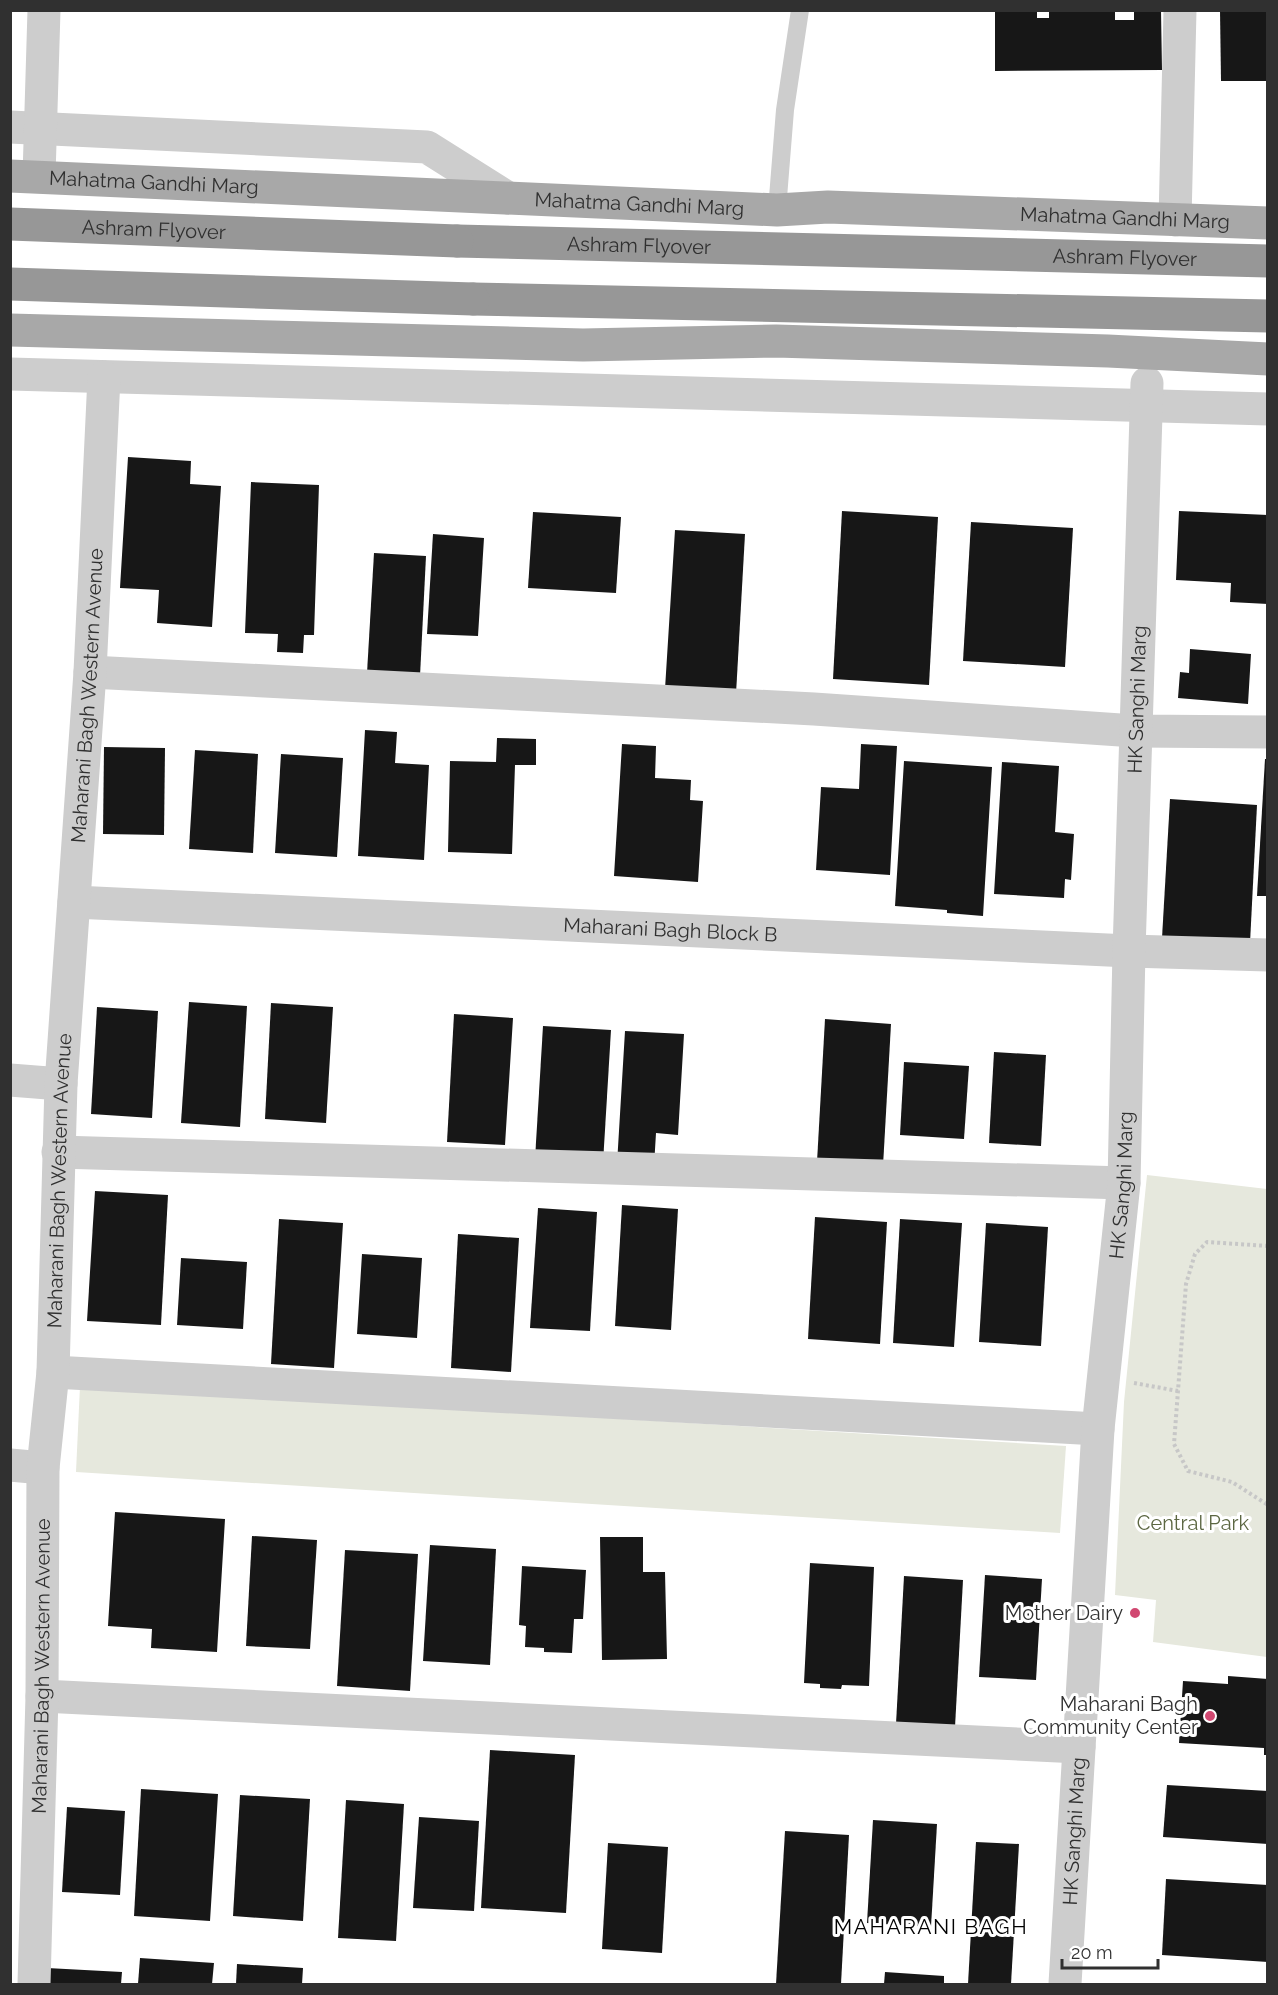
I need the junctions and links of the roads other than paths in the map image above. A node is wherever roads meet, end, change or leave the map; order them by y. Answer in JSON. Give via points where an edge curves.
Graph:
{"nodes":[{"id":1,"x":44,"y":10,"type":"edge"},
{"id":2,"x":800,"y":10,"type":"edge"},
{"id":3,"x":1180,"y":10,"type":"edge"},
{"id":4,"x":10,"y":127,"type":"edge"},
{"id":5,"x":43,"y":129,"type":"junction"},
{"id":6,"x":25,"y":176,"type":"edge"},
{"id":7,"x":508,"y":198,"type":"junction"},
{"id":8,"x":777,"y":210,"type":"junction"},
{"id":9,"x":1174,"y":219,"type":"junction"},
{"id":10,"x":1268,"y":223,"type":"edge"},
{"id":11,"x":10,"y":224,"type":"edge"},
{"id":12,"x":1268,"y":261,"type":"edge"},
{"id":13,"x":10,"y":284,"type":"edge"},
{"id":14,"x":1268,"y":316,"type":"edge"},
{"id":15,"x":10,"y":330,"type":"edge"},
{"id":16,"x":1268,"y":359,"type":"edge"},
{"id":17,"x":10,"y":374,"type":"edge"},
{"id":18,"x":104,"y":377,"type":"junction"},
{"id":19,"x":1147,"y":394,"type":"junction"},
{"id":20,"x":1268,"y":409,"type":"edge"},
{"id":21,"x":90,"y":672,"type":"junction"},
{"id":22,"x":1135,"y":730,"type":"junction"},
{"id":23,"x":1268,"y":732,"type":"edge"},
{"id":24,"x":74,"y":902,"type":"junction"},
{"id":25,"x":1129,"y":951,"type":"junction"},
{"id":26,"x":1268,"y":955,"type":"edge"},
{"id":27,"x":10,"y":1080,"type":"edge"},
{"id":28,"x":62,"y":1084,"type":"junction"},
{"id":29,"x":58,"y":1152,"type":"junction"},
{"id":30,"x":1124,"y":1183,"type":"junction"},
{"id":31,"x":53,"y":1372,"type":"junction"},
{"id":32,"x":1098,"y":1429,"type":"junction"},
{"id":33,"x":10,"y":1465,"type":"edge"},
{"id":34,"x":43,"y":1468,"type":"junction"},
{"id":35,"x":42,"y":1696,"type":"junction"},
{"id":36,"x":1079,"y":1747,"type":"junction"},
{"id":37,"x":34,"y":1984,"type":"edge"},
{"id":38,"x":1065,"y":1984,"type":"edge"}],
"edges":[{"from":1,"to":5,"type":"street"},
{"from":2,"to":8,"type":"lane","via":[[785,110]]},
{"from":3,"to":9,"type":"street"},
{"from":4,"to":5,"type":"street"},
{"from":5,"to":6,"type":"street"},
{"from":5,"to":7,"type":"street","via":[[427,147]]},
{"from":6,"to":7,"type":"main road","name":"Mahatma Gandhi Marg"},
{"from":7,"to":8,"type":"main road","name":"Mahatma Gandhi Marg"},
{"from":8,"to":9,"type":"main road","name":"Mahatma Gandhi Marg","via":[[828,207]]},
{"from":9,"to":10,"type":"main road","name":"Mahatma Gandhi Marg"},
{"from":11,"to":12,"type":"highway","name":"Ashram Flyover","bridge":true,"via":[[458,241]]},
{"from":13,"to":14,"type":"highway","bridge":true,"via":[[473,299]]},
{"from":15,"to":16,"type":"main road","via":[[583,345],[776,341]]},
{"from":17,"to":18,"type":"street"},
{"from":18,"to":19,"type":"street"},
{"from":18,"to":21,"type":"street","name":"Maharani Bagh Western Avenue"},
{"from":19,"to":20,"type":"street"},
{"from":19,"to":22,"type":"street","name":"HK Sanghi Marg"},
{"from":21,"to":22,"type":"street","via":[[814,709]]},
{"from":21,"to":24,"type":"street","name":"Maharani Bagh Western Avenue"},
{"from":22,"to":23,"type":"street"},
{"from":22,"to":25,"type":"street","name":"HK Sanghi Marg"},
{"from":24,"to":25,"type":"street","name":"Maharani Bagh Block B"},
{"from":24,"to":28,"type":"street","name":"Maharani Bagh Western Avenue"},
{"from":25,"to":26,"type":"street","name":"Maharani Bagh Block B"},
{"from":25,"to":30,"type":"street","name":"HK Sanghi Marg"},
{"from":27,"to":28,"type":"street"},
{"from":28,"to":29,"type":"street","name":"Maharani Bagh Western Avenue"},
{"from":29,"to":30,"type":"street"},
{"from":29,"to":31,"type":"street","name":"Maharani Bagh Western Avenue"},
{"from":30,"to":32,"type":"street","name":"HK Sanghi Marg"},
{"from":31,"to":32,"type":"street"},
{"from":31,"to":34,"type":"street","name":"Maharani Bagh Western Avenue"},
{"from":32,"to":36,"type":"street","name":"HK Sanghi Marg"},
{"from":33,"to":34,"type":"street"},
{"from":34,"to":35,"type":"street","name":"Maharani Bagh Western Avenue"},
{"from":35,"to":36,"type":"street"},
{"from":35,"to":37,"type":"street","name":"Maharani Bagh Western Avenue"},
{"from":36,"to":38,"type":"street","name":"HK Sanghi Marg"}]}
